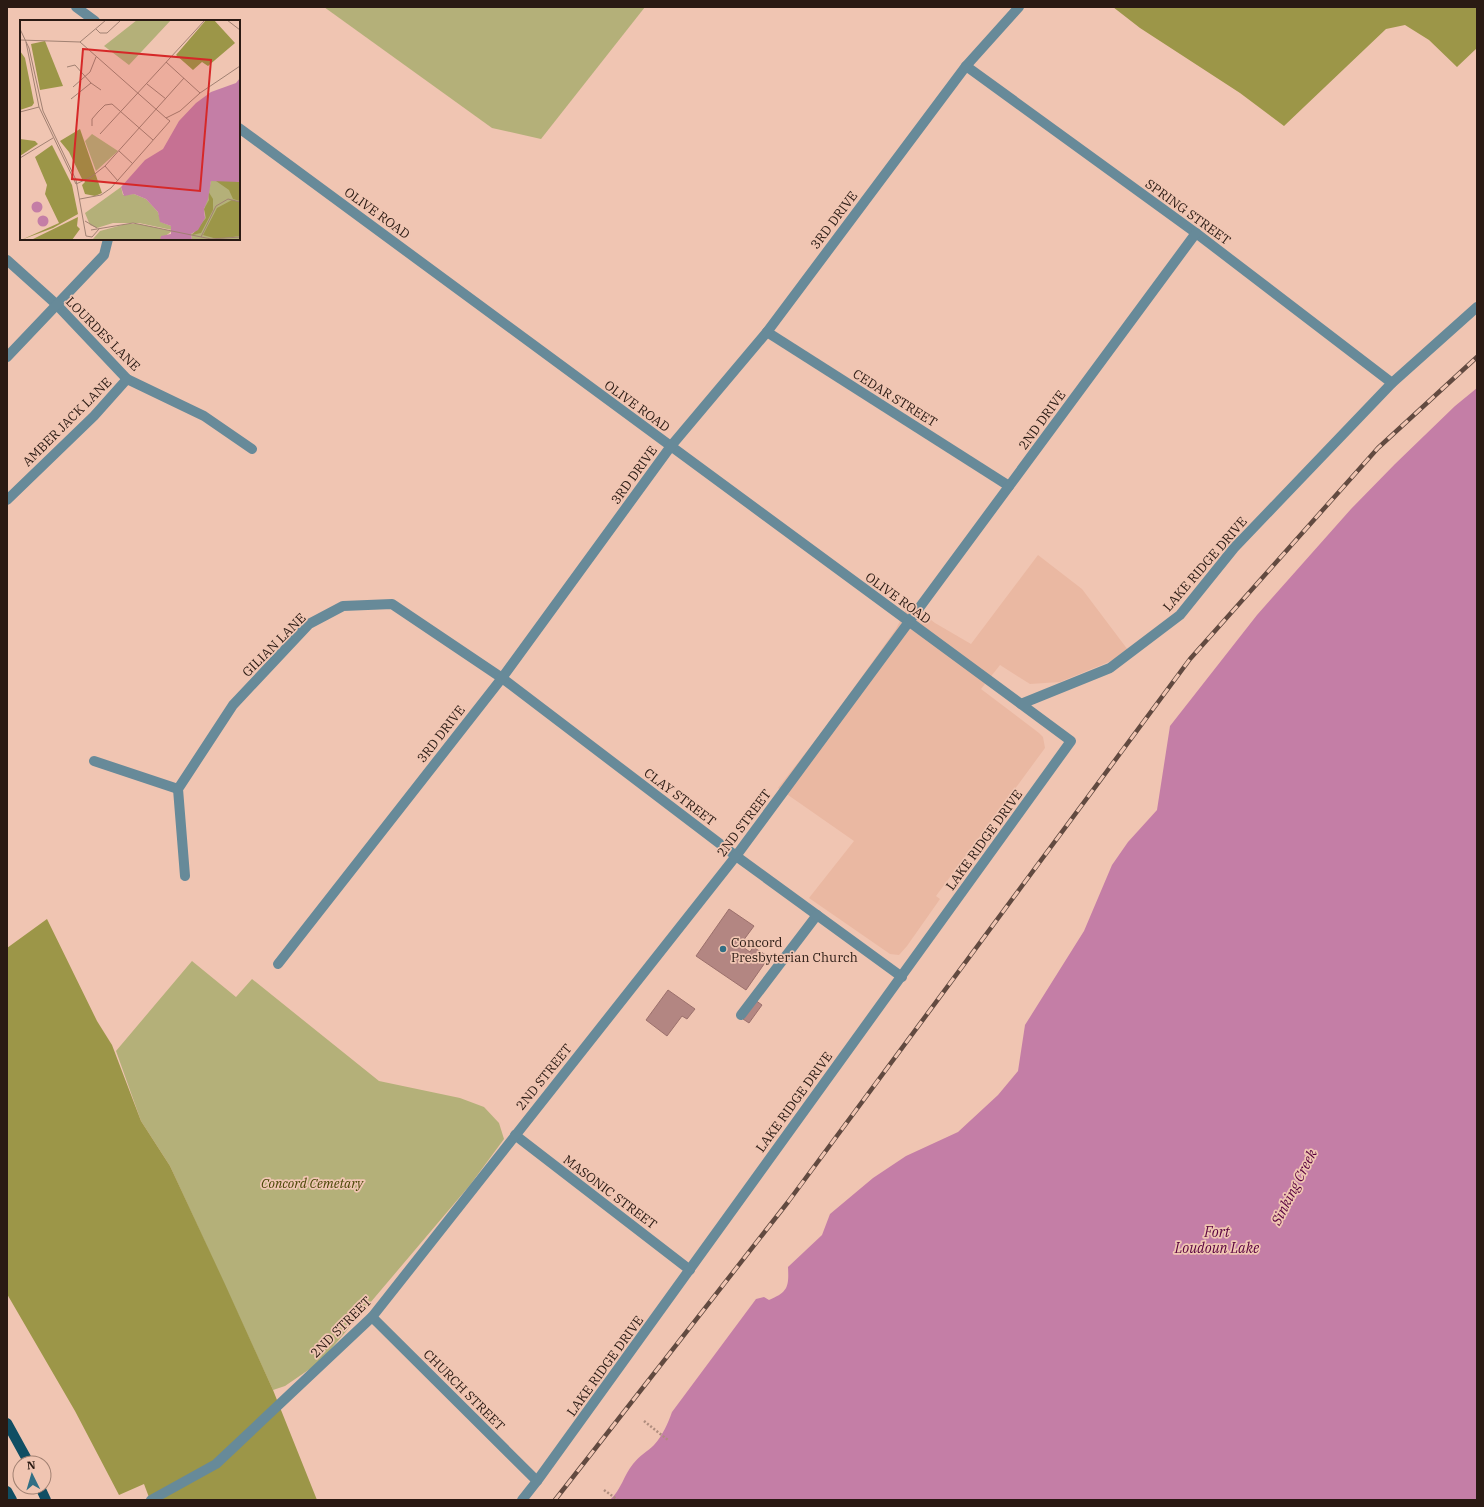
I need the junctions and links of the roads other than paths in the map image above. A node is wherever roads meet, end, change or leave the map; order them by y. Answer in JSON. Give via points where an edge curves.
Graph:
{"nodes":[{"id":1,"x":76,"y":7,"type":"edge"},
{"id":2,"x":1019,"y":7,"type":"edge"},
{"id":3,"x":94,"y":20,"type":"edge"},
{"id":4,"x":966,"y":66,"type":"junction"},
{"id":5,"x":240,"y":129,"type":"edge"},
{"id":6,"x":1196,"y":233,"type":"junction"},
{"id":7,"x":108,"y":240,"type":"edge"},
{"id":8,"x":7,"y":260,"type":"edge"},
{"id":9,"x":56,"y":304,"type":"junction"},
{"id":10,"x":1477,"y":307,"type":"edge"},
{"id":11,"x":767,"y":332,"type":"junction"},
{"id":12,"x":7,"y":357,"type":"edge"},
{"id":13,"x":128,"y":379,"type":"junction"},
{"id":14,"x":1392,"y":383,"type":"junction"},
{"id":15,"x":671,"y":446,"type":"junction"},
{"id":16,"x":252,"y":450,"type":"dead end"},
{"id":17,"x":1009,"y":486,"type":"junction"},
{"id":18,"x":7,"y":500,"type":"edge"},
{"id":19,"x":909,"y":622,"type":"junction"},
{"id":20,"x":502,"y":678,"type":"junction"},
{"id":21,"x":1021,"y":704,"type":"junction"},
{"id":22,"x":94,"y":761,"type":"dead end"},
{"id":23,"x":178,"y":790,"type":"junction"},
{"id":24,"x":736,"y":856,"type":"junction"},
{"id":25,"x":185,"y":876,"type":"dead end"},
{"id":26,"x":817,"y":915,"type":"junction"},
{"id":27,"x":278,"y":964,"type":"dead end"},
{"id":28,"x":902,"y":977,"type":"junction"},
{"id":29,"x":741,"y":1015,"type":"dead end"},
{"id":30,"x":515,"y":1135,"type":"junction"},
{"id":31,"x":690,"y":1270,"type":"junction"},
{"id":32,"x":372,"y":1317,"type":"junction"},
{"id":33,"x":7,"y":1423,"type":"edge"},
{"id":34,"x":25,"y":1455,"type":"edge"},
{"id":35,"x":537,"y":1481,"type":"junction"},
{"id":36,"x":7,"y":1490,"type":"edge"},
{"id":37,"x":12,"y":1500,"type":"edge"},
{"id":38,"x":151,"y":1500,"type":"edge"},
{"id":39,"x":522,"y":1500,"type":"edge"}],
"edges":[{"from":1,"to":3,"type":"street"},
{"from":2,"to":4,"type":"street","name":"3RD DRIVE"},
{"from":4,"to":6,"type":"street","name":"SPRING STREET"},
{"from":4,"to":11,"type":"street","name":"3RD DRIVE"},
{"from":5,"to":15,"type":"street","name":"OLIVE ROAD"},
{"from":6,"to":14,"type":"street","name":"SPRING STREET"},
{"from":6,"to":17,"type":"street","name":"2ND DRIVE"},
{"from":7,"to":9,"type":"street","via":[[104,255]]},
{"from":8,"to":9,"type":"street","name":"LOURDES LANE"},
{"from":9,"to":12,"type":"street"},
{"from":9,"to":13,"type":"street","name":"LOURDES LANE"},
{"from":10,"to":14,"type":"street","name":"LAKE RIDGE DRIVE"},
{"from":11,"to":15,"type":"street","name":"3RD DRIVE"},
{"from":11,"to":17,"type":"street","name":"CEDAR STREET"},
{"from":13,"to":16,"type":"street","name":"LOURDES LANE","via":[[204,416]]},
{"from":13,"to":18,"type":"street","name":"AMBER JACK LANE","via":[[94,416]]},
{"from":14,"to":21,"type":"street","name":"LAKE RIDGE DRIVE","via":[[1234,548],[1180,615],[1110,668]]},
{"from":15,"to":19,"type":"street","name":"OLIVE ROAD"},
{"from":15,"to":20,"type":"street","name":"3RD DRIVE"},
{"from":17,"to":19,"type":"street","name":"2ND DRIVE"},
{"from":19,"to":21,"type":"street","name":"OLIVE ROAD"},
{"from":19,"to":24,"type":"street","name":"2ND STREET"},
{"from":20,"to":23,"type":"street","name":"GILIAN LANE","via":[[392,604],[343,606],[310,624],[233,705]]},
{"from":20,"to":24,"type":"street","name":"CLAY STREET"},
{"from":20,"to":27,"type":"street","name":"3RD DRIVE"},
{"from":21,"to":28,"type":"street","name":"LAKE RIDGE DRIVE","via":[[1071,741]]},
{"from":22,"to":23,"type":"street"},
{"from":23,"to":25,"type":"street"},
{"from":24,"to":26,"type":"street","name":"CLAY STREET"},
{"from":24,"to":30,"type":"street","name":"2ND STREET"},
{"from":26,"to":28,"type":"street","name":"CLAY STREET"},
{"from":26,"to":29,"type":"street"},
{"from":28,"to":31,"type":"street","name":"LAKE RIDGE DRIVE","via":[[782,1139]]},
{"from":30,"to":31,"type":"street","name":"MASONIC STREET"},
{"from":30,"to":32,"type":"street","name":"2ND STREET"},
{"from":31,"to":35,"type":"street","name":"LAKE RIDGE DRIVE"},
{"from":32,"to":35,"type":"street","name":"CHURCH STREET"},
{"from":32,"to":38,"type":"street","name":"2ND STREET","via":[[216,1464]]},
{"from":33,"to":34,"type":"main road"},
{"from":35,"to":39,"type":"street","name":"LAKE RIDGE DRIVE"},
{"from":36,"to":37,"type":"main road"}]}
